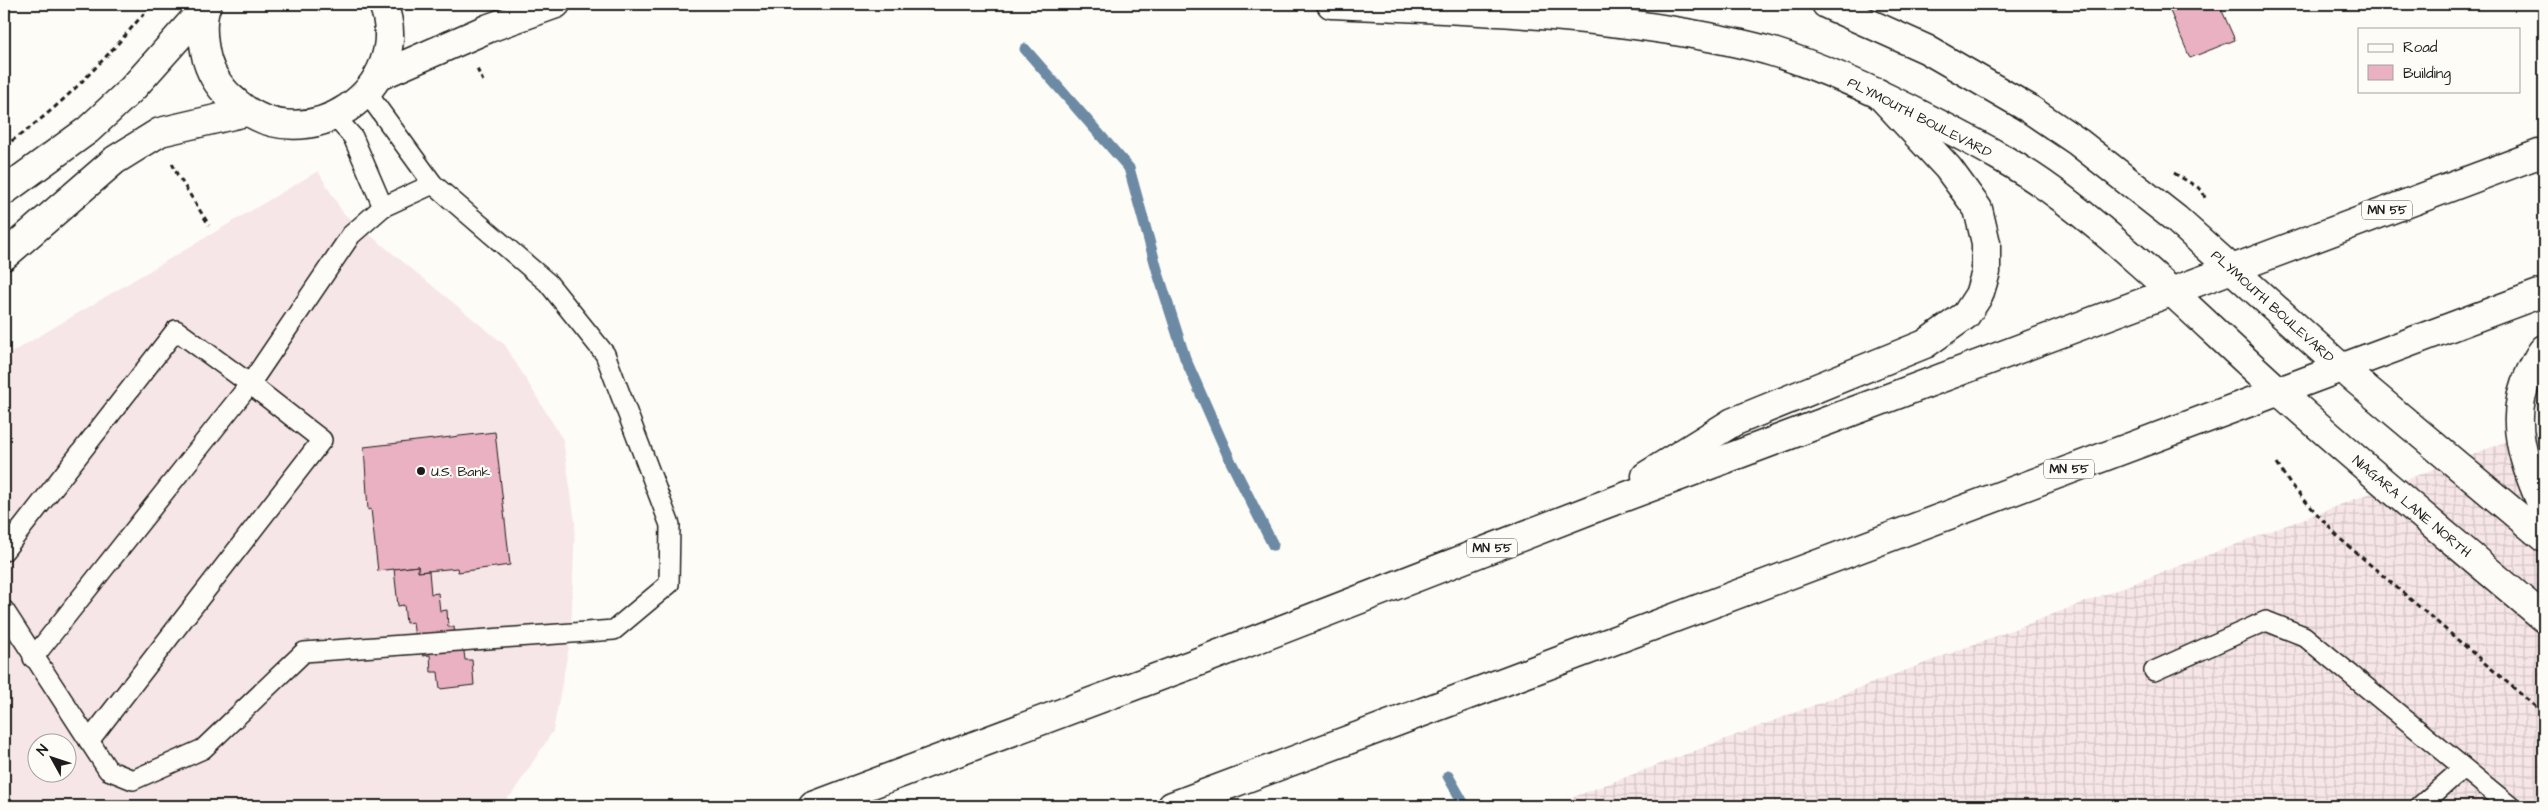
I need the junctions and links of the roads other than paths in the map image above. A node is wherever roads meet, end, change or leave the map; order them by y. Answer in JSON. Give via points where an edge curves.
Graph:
{"nodes":[{"id":1,"x":383,"y":4,"type":"edge"},
{"id":2,"x":556,"y":4,"type":"edge"},
{"id":3,"x":1331,"y":4,"type":"edge"},
{"id":4,"x":1826,"y":4,"type":"edge"},
{"id":5,"x":206,"y":5,"type":"edge"},
{"id":6,"x":373,"y":84,"type":"junction"},
{"id":7,"x":1878,"y":92,"type":"junction"},
{"id":8,"x":246,"y":112,"type":"junction"},
{"id":9,"x":335,"y":117,"type":"junction"},
{"id":10,"x":2544,"y":152,"type":"edge"},
{"id":11,"x":433,"y":184,"type":"junction"},
{"id":12,"x":4,"y":190,"type":"edge"},
{"id":13,"x":383,"y":207,"type":"junction"},
{"id":14,"x":4,"y":256,"type":"edge"},
{"id":15,"x":2230,"y":268,"type":"junction"},
{"id":16,"x":2172,"y":292,"type":"junction"},
{"id":17,"x":2544,"y":292,"type":"edge"},
{"id":18,"x":2544,"y":349,"type":"edge"},
{"id":19,"x":2343,"y":369,"type":"junction"},
{"id":20,"x":250,"y":384,"type":"junction"},
{"id":21,"x":2280,"y":392,"type":"junction"},
{"id":22,"x":1595,"y":508,"type":"junction"},
{"id":23,"x":2544,"y":510,"type":"edge"},
{"id":24,"x":2544,"y":538,"type":"edge"},
{"id":25,"x":4,"y":551,"type":"edge"},
{"id":26,"x":4,"y":610,"type":"edge"},
{"id":27,"x":2544,"y":618,"type":"edge"},
{"id":28,"x":33,"y":658,"type":"junction"},
{"id":29,"x":2154,"y":672,"type":"dead end"},
{"id":30,"x":90,"y":741,"type":"junction"},
{"id":31,"x":2463,"y":768,"type":"junction"},
{"id":32,"x":813,"y":806,"type":"edge"},
{"id":33,"x":1172,"y":806,"type":"edge"},
{"id":34,"x":2420,"y":806,"type":"edge"},
{"id":35,"x":2510,"y":806,"type":"edge"}],
"edges":[{"from":1,"to":6,"type":"main road","via":[[388,15],[388,46]]},
{"from":2,"to":6,"type":"main road","via":[[489,28]]},
{"from":3,"to":7,"type":"main road","name":"PLYMOUTH BOULEVARD","via":[[1576,17],[1633,24],[1775,52]]},
{"from":4,"to":15,"type":"main road","name":"PLYMOUTH BOULEVARD","via":[[1926,49],[2028,108],[2134,184]]},
{"from":5,"to":8,"type":"main road","via":[[203,41],[210,69],[225,93]]},
{"from":5,"to":12,"type":"main road","via":[[132,89],[88,130]]},
{"from":6,"to":9,"type":"main road"},
{"from":6,"to":11,"type":"lane"},
{"from":7,"to":16,"type":"main road","name":"PLYMOUTH BOULEVARD","via":[[2024,171],[2063,199]]},
{"from":7,"to":22,"type":"main road","via":[[1948,168],[1978,209],[1986,243],[1986,272],[1979,295],[1966,316],[1925,344],[1733,422]]},
{"from":8,"to":9,"type":"main road","via":[[263,120],[299,126]]},
{"from":8,"to":14,"type":"main road","via":[[160,132],[115,160]]},
{"from":9,"to":13,"type":"lane","via":[[353,137]]},
{"from":10,"to":15,"type":"main road","number":"MN 55"},
{"from":11,"to":13,"type":"lane"},
{"from":11,"to":30,"type":"lane","via":[[548,283],[605,354],[670,525],[669,584],[614,630],[304,652],[203,749],[133,780],[108,770]]},
{"from":13,"to":20,"type":"lane","via":[[351,235]]},
{"from":15,"to":16,"type":"main road","number":"MN 55"},
{"from":15,"to":19,"type":"main road","name":"PLYMOUTH BOULEVARD"},
{"from":16,"to":21,"type":"main road","name":"PLYMOUTH BOULEVARD"},
{"from":16,"to":22,"type":"main road","number":"MN 55"},
{"from":17,"to":19,"type":"main road","number":"MN 55"},
{"from":18,"to":23,"type":"main road","via":[[2523,387],[2518,413],[2520,442]]},
{"from":19,"to":21,"type":"main road","number":"MN 55"},
{"from":19,"to":24,"type":"main road"},
{"from":20,"to":25,"type":"lane","via":[[176,330]]},
{"from":20,"to":28,"type":"lane"},
{"from":20,"to":30,"type":"lane","via":[[322,440]]},
{"from":21,"to":27,"type":"main road","name":"NIAGARA LANE NORTH"},
{"from":21,"to":33,"type":"main road","number":"MN 55"},
{"from":22,"to":32,"type":"main road","number":"MN 55","via":[[1207,659]]},
{"from":26,"to":28,"type":"lane"},
{"from":28,"to":30,"type":"lane"},
{"from":29,"to":31,"type":"lane","via":[[2266,621],[2304,636]]},
{"from":31,"to":34,"type":"lane"},
{"from":31,"to":35,"type":"lane"}]}
